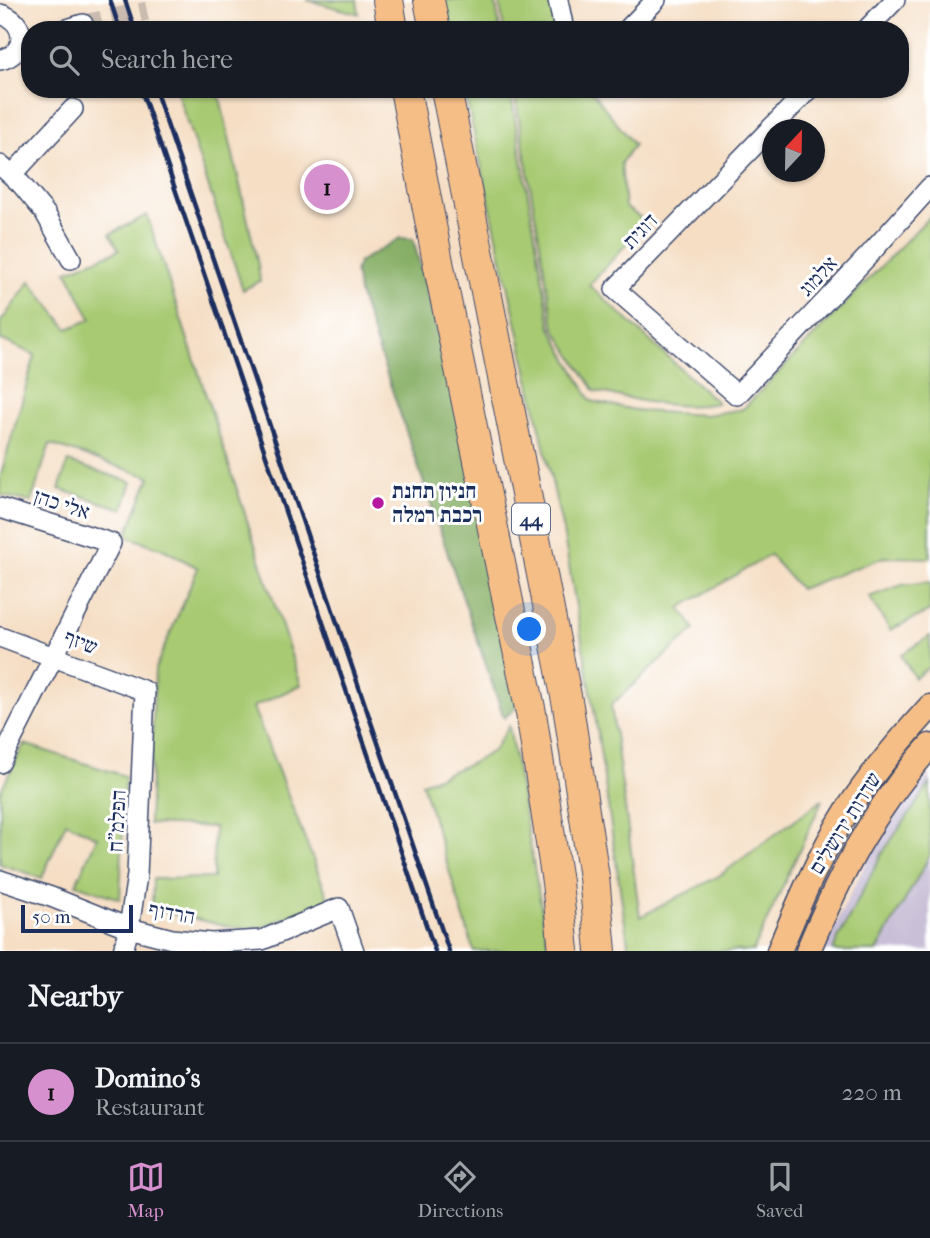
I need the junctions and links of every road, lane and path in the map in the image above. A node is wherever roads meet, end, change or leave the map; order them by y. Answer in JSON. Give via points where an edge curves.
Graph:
{"nodes":[{"id":1,"x":388,"y":0,"type":"edge"},
{"id":2,"x":429,"y":0,"type":"edge"},
{"id":3,"x":558,"y":0,"type":"edge"},
{"id":4,"x":656,"y":0,"type":"edge"},
{"id":5,"x":895,"y":0,"type":"edge"},
{"id":6,"x":6,"y":16,"type":"edge"},
{"id":7,"x":392,"y":21,"type":"edge"},
{"id":8,"x":433,"y":21,"type":"edge"},
{"id":9,"x":562,"y":21,"type":"edge"},
{"id":10,"x":636,"y":21,"type":"edge"},
{"id":11,"x":875,"y":21,"type":"edge"},
{"id":12,"x":21,"y":35,"type":"edge"},
{"id":13,"x":21,"y":49,"type":"edge"},
{"id":14,"x":0,"y":60,"type":"edge"},
{"id":15,"x":407,"y":98,"type":"edge"},
{"id":16,"x":448,"y":98,"type":"edge"},
{"id":17,"x":800,"y":98,"type":"edge"},
{"id":18,"x":73,"y":109,"type":"dead end"},
{"id":19,"x":6,"y":170,"type":"edge"},
{"id":20,"x":930,"y":187,"type":"edge"},
{"id":21,"x":71,"y":259,"type":"dead end"},
{"id":22,"x":737,"y":395,"type":"joint"},
{"id":23,"x":0,"y":508,"type":"edge"},
{"id":24,"x":0,"y":637,"type":"edge"},
{"id":25,"x":54,"y":656,"type":"junction"},
{"id":26,"x":145,"y":691,"type":"joint"},
{"id":27,"x":930,"y":706,"type":"edge"},
{"id":28,"x":930,"y":746,"type":"edge"},
{"id":29,"x":0,"y":764,"type":"edge"},
{"id":30,"x":0,"y":880,"type":"edge"},
{"id":31,"x":129,"y":928,"type":"junction"},
{"id":32,"x":123,"y":951,"type":"edge"},
{"id":33,"x":354,"y":951,"type":"edge"},
{"id":34,"x":564,"y":951,"type":"edge"},
{"id":35,"x":601,"y":951,"type":"edge"},
{"id":36,"x":779,"y":951,"type":"edge"},
{"id":37,"x":808,"y":951,"type":"edge"}],
"edges":[{"from":1,"to":7,"type":"highway"},
{"from":2,"to":8,"type":"highway"},
{"from":3,"to":9,"type":"street"},
{"from":4,"to":10,"type":"street"},
{"from":5,"to":11,"type":"street"},
{"from":6,"to":12,"type":"street"},
{"from":13,"to":14,"type":"street"},
{"from":15,"to":34,"type":"highway","number":"44","via":[[531,713]]},
{"from":16,"to":35,"type":"highway","number":"44","via":[[568,706]]},
{"from":17,"to":22,"type":"street","name":"דוגית","via":[[615,289]]},
{"from":18,"to":19,"type":"street"},
{"from":19,"to":21,"type":"street","via":[[45,214]]},
{"from":20,"to":22,"type":"street","name":"אלמוג"},
{"from":23,"to":25,"type":"street","name":"אלי כהן","via":[[111,543]]},
{"from":24,"to":25,"type":"street","name":"שיזף"},
{"from":25,"to":26,"type":"street","name":"שיזף"},
{"from":25,"to":29,"type":"street"},
{"from":26,"to":31,"type":"street","name":"הפלמ\"ח","via":[[137,875]]},
{"from":27,"to":36,"type":"main road","name":"שדרות ירושלים","via":[[846,812],[803,893]]},
{"from":28,"to":37,"type":"main road","name":"שדרות ירושלים","via":[[869,826]]},
{"from":30,"to":31,"type":"street","name":"הרדוף"},
{"from":31,"to":32,"type":"street","name":"הפלמ\"ח"},
{"from":31,"to":33,"type":"street","name":"הרדוף","via":[[211,943],[262,940],[339,908]]}]}
